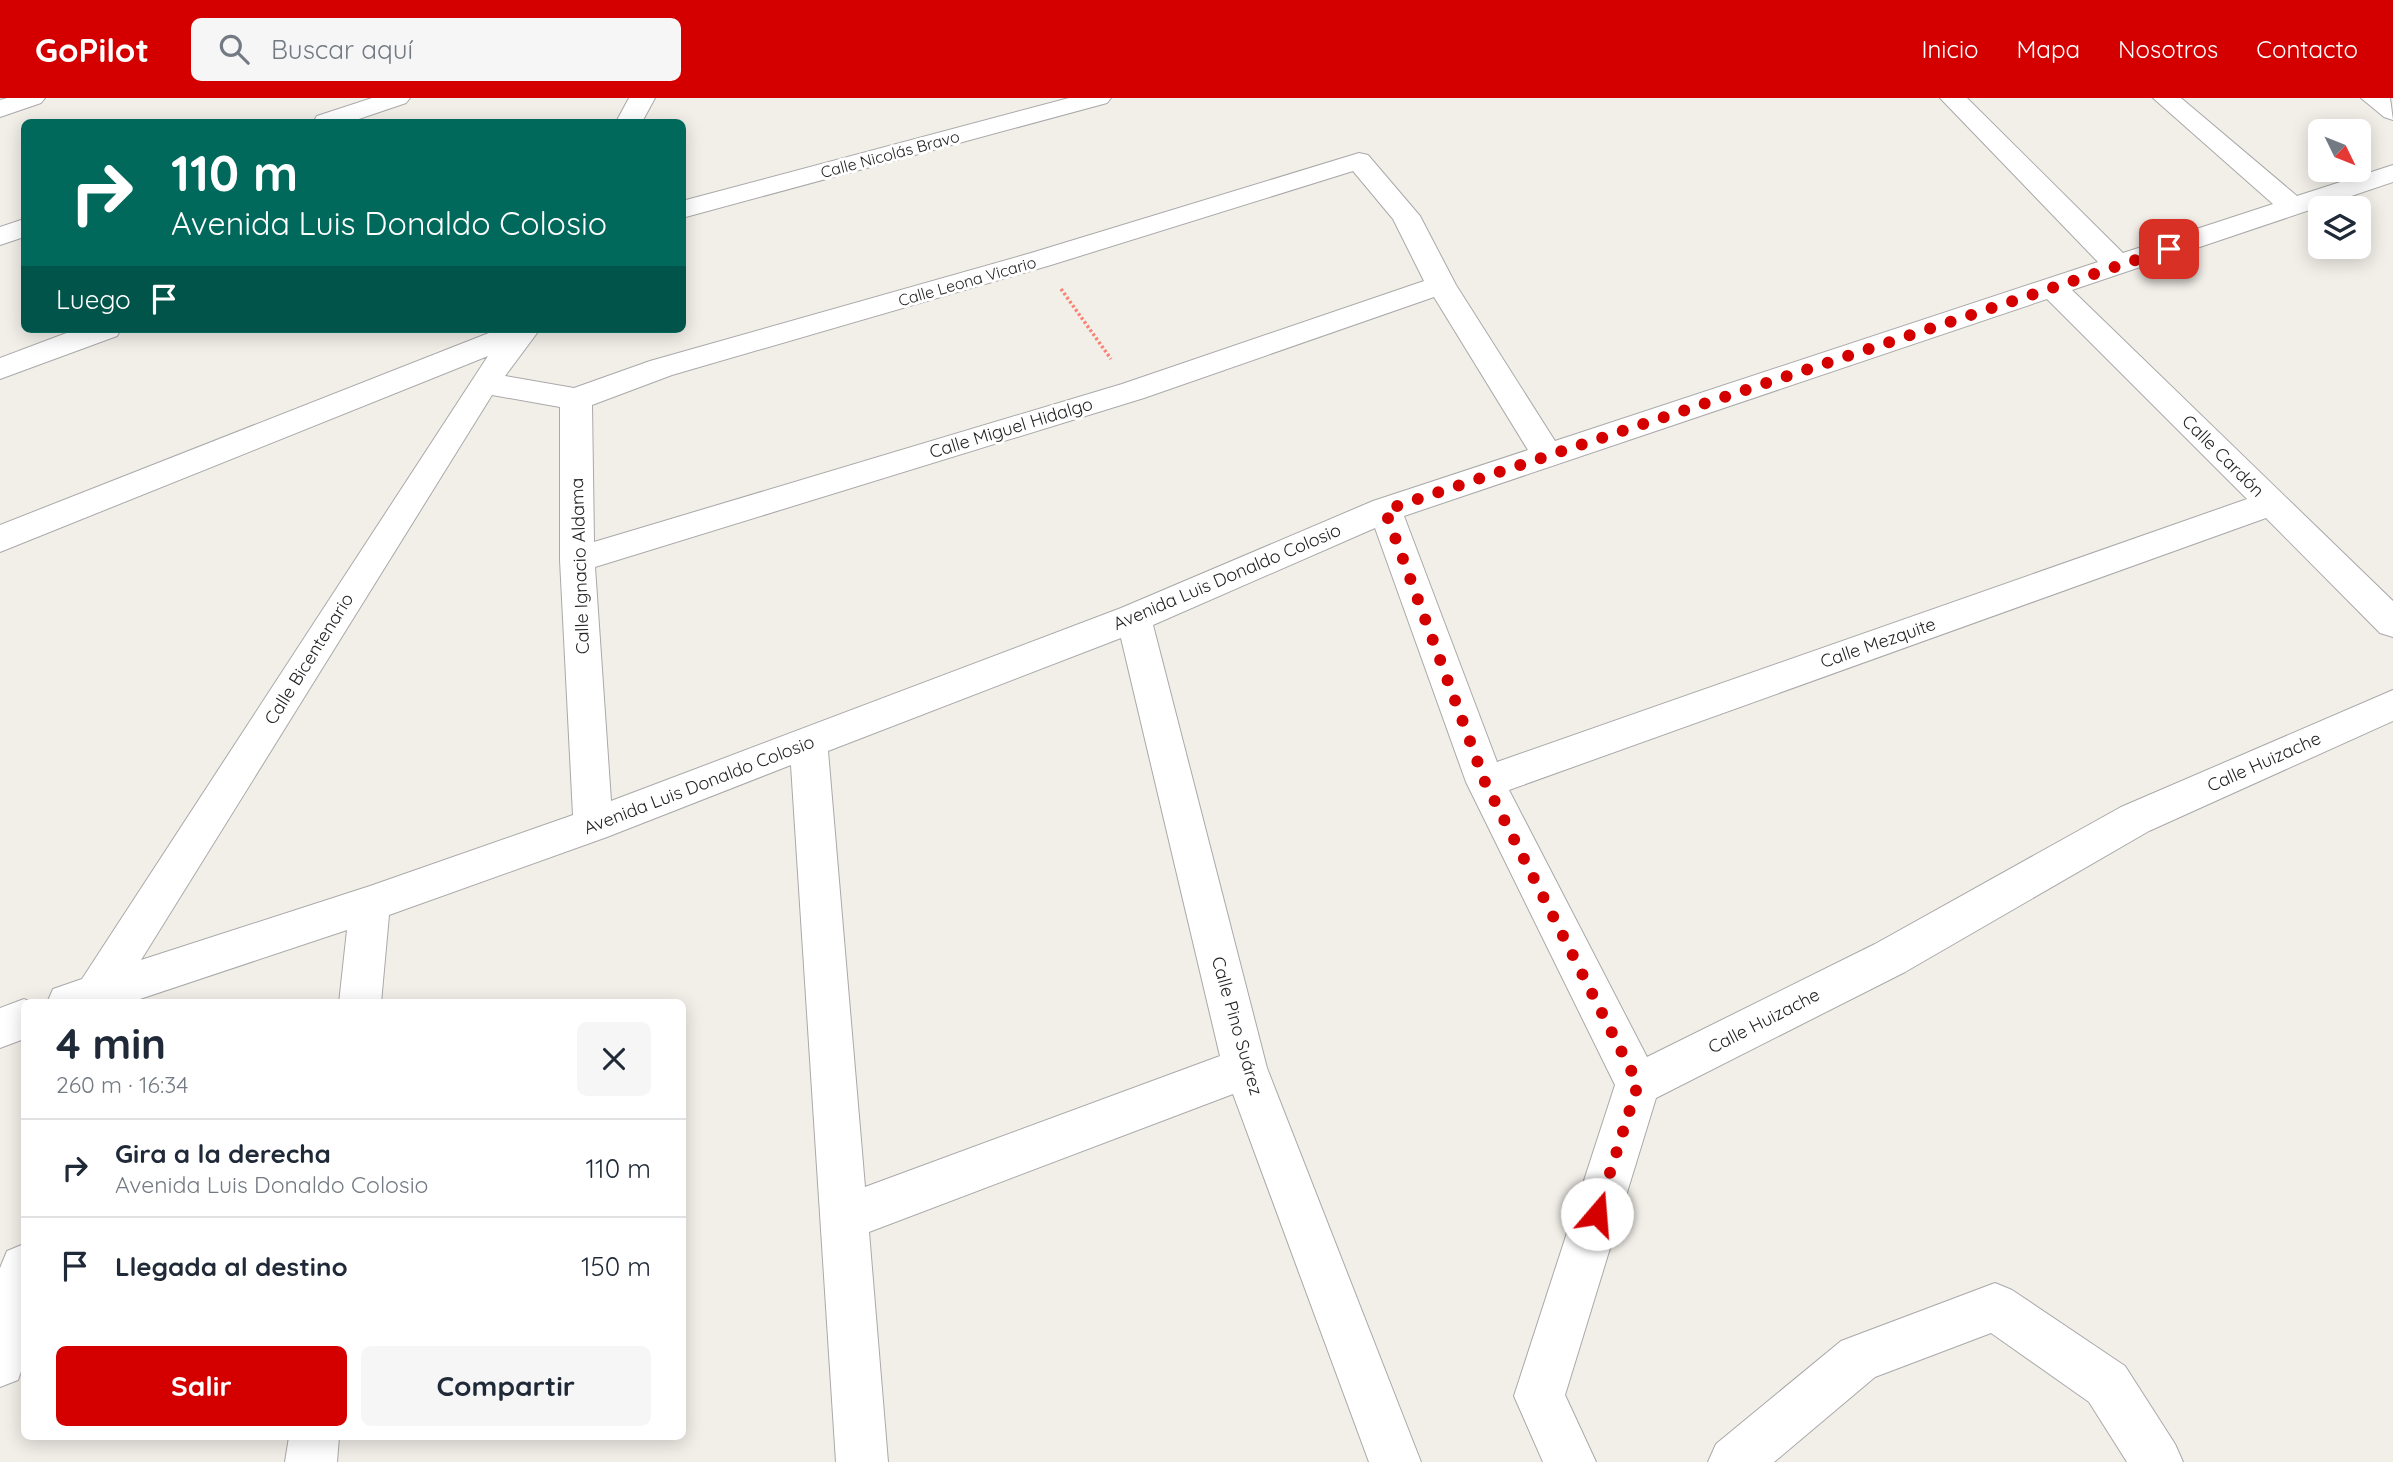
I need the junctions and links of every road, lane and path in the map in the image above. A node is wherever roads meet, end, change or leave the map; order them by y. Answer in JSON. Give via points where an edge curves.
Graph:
{"nodes":[{"id":1,"x":32,"y":98,"type":"edge"},
{"id":2,"x":397,"y":98,"type":"edge"},
{"id":3,"x":642,"y":98,"type":"edge"},
{"id":4,"x":1098,"y":98,"type":"edge"},
{"id":5,"x":1953,"y":98,"type":"edge"},
{"id":6,"x":2166,"y":98,"type":"edge"},
{"id":7,"x":2374,"y":98,"type":"edge"},
{"id":8,"x":0,"y":109,"type":"edge"},
{"id":9,"x":2393,"y":112,"type":"edge"},
{"id":10,"x":335,"y":119,"type":"edge"},
{"id":11,"x":631,"y":119,"type":"edge"},
{"id":12,"x":2393,"y":173,"type":"edge"},
{"id":13,"x":2292,"y":207,"type":"junction"},
{"id":14,"x":686,"y":209,"type":"edge"},
{"id":15,"x":21,"y":229,"type":"edge"},
{"id":16,"x":0,"y":236,"type":"edge"},
{"id":17,"x":1041,"y":260,"type":"junction"},
{"id":18,"x":2119,"y":266,"type":"junction"},
{"id":19,"x":1440,"y":285,"type":"junction"},
{"id":20,"x":2053,"y":288,"type":"junction"},
{"id":21,"x":95,"y":333,"type":"edge"},
{"id":22,"x":515,"y":333,"type":"edge"},
{"id":23,"x":522,"y":333,"type":"edge"},
{"id":24,"x":0,"y":369,"type":"edge"},
{"id":25,"x":484,"y":383,"type":"junction"},
{"id":26,"x":1133,"y":391,"type":"junction"},
{"id":27,"x":576,"y":399,"type":"junction"},
{"id":28,"x":1548,"y":456,"type":"junction"},
{"id":29,"x":2272,"y":503,"type":"junction"},
{"id":30,"x":1385,"y":510,"type":"junction"},
{"id":31,"x":0,"y":539,"type":"edge"},
{"id":32,"x":577,"y":560,"type":"junction"},
{"id":33,"x":1134,"y":618,"type":"junction"},
{"id":34,"x":2393,"y":624,"type":"edge"},
{"id":35,"x":2393,"y":705,"type":"edge"},
{"id":36,"x":809,"y":744,"type":"junction"},
{"id":37,"x":1485,"y":782,"type":"junction"},
{"id":38,"x":593,"y":825,"type":"junction"},
{"id":39,"x":370,"y":904,"type":"junction"},
{"id":40,"x":86,"y":999,"type":"edge"},
{"id":41,"x":360,"y":999,"type":"edge"},
{"id":42,"x":21,"y":1020,"type":"edge"},
{"id":43,"x":0,"y":1028,"type":"edge"},
{"id":44,"x":1245,"y":1068,"type":"junction"},
{"id":45,"x":1638,"y":1084,"type":"junction"},
{"id":46,"x":845,"y":1218,"type":"junction"},
{"id":47,"x":21,"y":1280,"type":"edge"},
{"id":48,"x":0,"y":1362,"type":"edge"},
{"id":49,"x":314,"y":1440,"type":"edge"},
{"id":50,"x":311,"y":1462,"type":"edge"},
{"id":51,"x":862,"y":1462,"type":"edge"},
{"id":52,"x":1395,"y":1462,"type":"edge"},
{"id":53,"x":1570,"y":1462,"type":"edge"},
{"id":54,"x":1734,"y":1462,"type":"edge"},
{"id":55,"x":2157,"y":1462,"type":"edge"}],
"edges":[{"from":1,"to":8,"type":"street"},
{"from":2,"to":10,"type":"street"},
{"from":3,"to":11,"type":"street"},
{"from":4,"to":14,"type":"street","name":"Calle Nicolás Bravo"},
{"from":5,"to":18,"type":"street"},
{"from":6,"to":13,"type":"street"},
{"from":7,"to":9,"type":"street"},
{"from":12,"to":13,"type":"street","name":"Avenida Luis Donaldo Colosio"},
{"from":13,"to":18,"type":"street","name":"Avenida Luis Donaldo Colosio"},
{"from":15,"to":16,"type":"street"},
{"from":17,"to":19,"type":"street","name":"Calle Leona Vicario","via":[[1359,161],[1406,216]]},
{"from":17,"to":26,"type":"path"},
{"from":17,"to":27,"type":"street","name":"Calle Leona Vicario","via":[[661,369]]},
{"from":18,"to":20,"type":"street","name":"Avenida Luis Donaldo Colosio"},
{"from":19,"to":26,"type":"street","name":"Calle Miguel Hidalgo"},
{"from":19,"to":28,"type":"street"},
{"from":20,"to":28,"type":"street","name":"Avenida Luis Donaldo Colosio"},
{"from":20,"to":29,"type":"street","name":"Calle Cardón"},
{"from":21,"to":24,"type":"street"},
{"from":22,"to":31,"type":"street"},
{"from":23,"to":25,"type":"street","name":"Calle Bicentenario"},
{"from":25,"to":27,"type":"street"},
{"from":25,"to":40,"type":"street","name":"Calle Bicentenario"},
{"from":26,"to":32,"type":"street","name":"Calle Miguel Hidalgo"},
{"from":27,"to":32,"type":"street","name":"Calle Ignacio Aldama"},
{"from":28,"to":30,"type":"street","name":"Avenida Luis Donaldo Colosio"},
{"from":29,"to":34,"type":"street","name":"Calle Cardón"},
{"from":29,"to":37,"type":"street","name":"Calle Mezquite"},
{"from":30,"to":33,"type":"street","name":"Avenida Luis Donaldo Colosio"},
{"from":30,"to":37,"type":"street"},
{"from":32,"to":38,"type":"street","name":"Calle Ignacio Aldama"},
{"from":33,"to":36,"type":"street","name":"Avenida Luis Donaldo Colosio"},
{"from":33,"to":44,"type":"street","name":"Calle Pino Suárez"},
{"from":35,"to":45,"type":"street","name":"Calle Huizache","via":[[2135,818],[1890,958]]},
{"from":36,"to":38,"type":"street","name":"Avenida Luis Donaldo Colosio"},
{"from":36,"to":46,"type":"street"},
{"from":37,"to":45,"type":"street"},
{"from":38,"to":39,"type":"street","name":"Avenida Luis Donaldo Colosio"},
{"from":39,"to":40,"type":"street","name":"Avenida Luis Donaldo Colosio"},
{"from":39,"to":41,"type":"street"},
{"from":42,"to":43,"type":"street"},
{"from":44,"to":46,"type":"street"},
{"from":44,"to":52,"type":"street","name":"Calle Pino Suárez"},
{"from":45,"to":53,"type":"street","via":[[1539,1396]]},
{"from":46,"to":51,"type":"street"},
{"from":47,"to":48,"type":"street"},
{"from":49,"to":50,"type":"street"},
{"from":54,"to":55,"type":"street","via":[[1859,1359],[1995,1307],[2108,1384]]}]}
